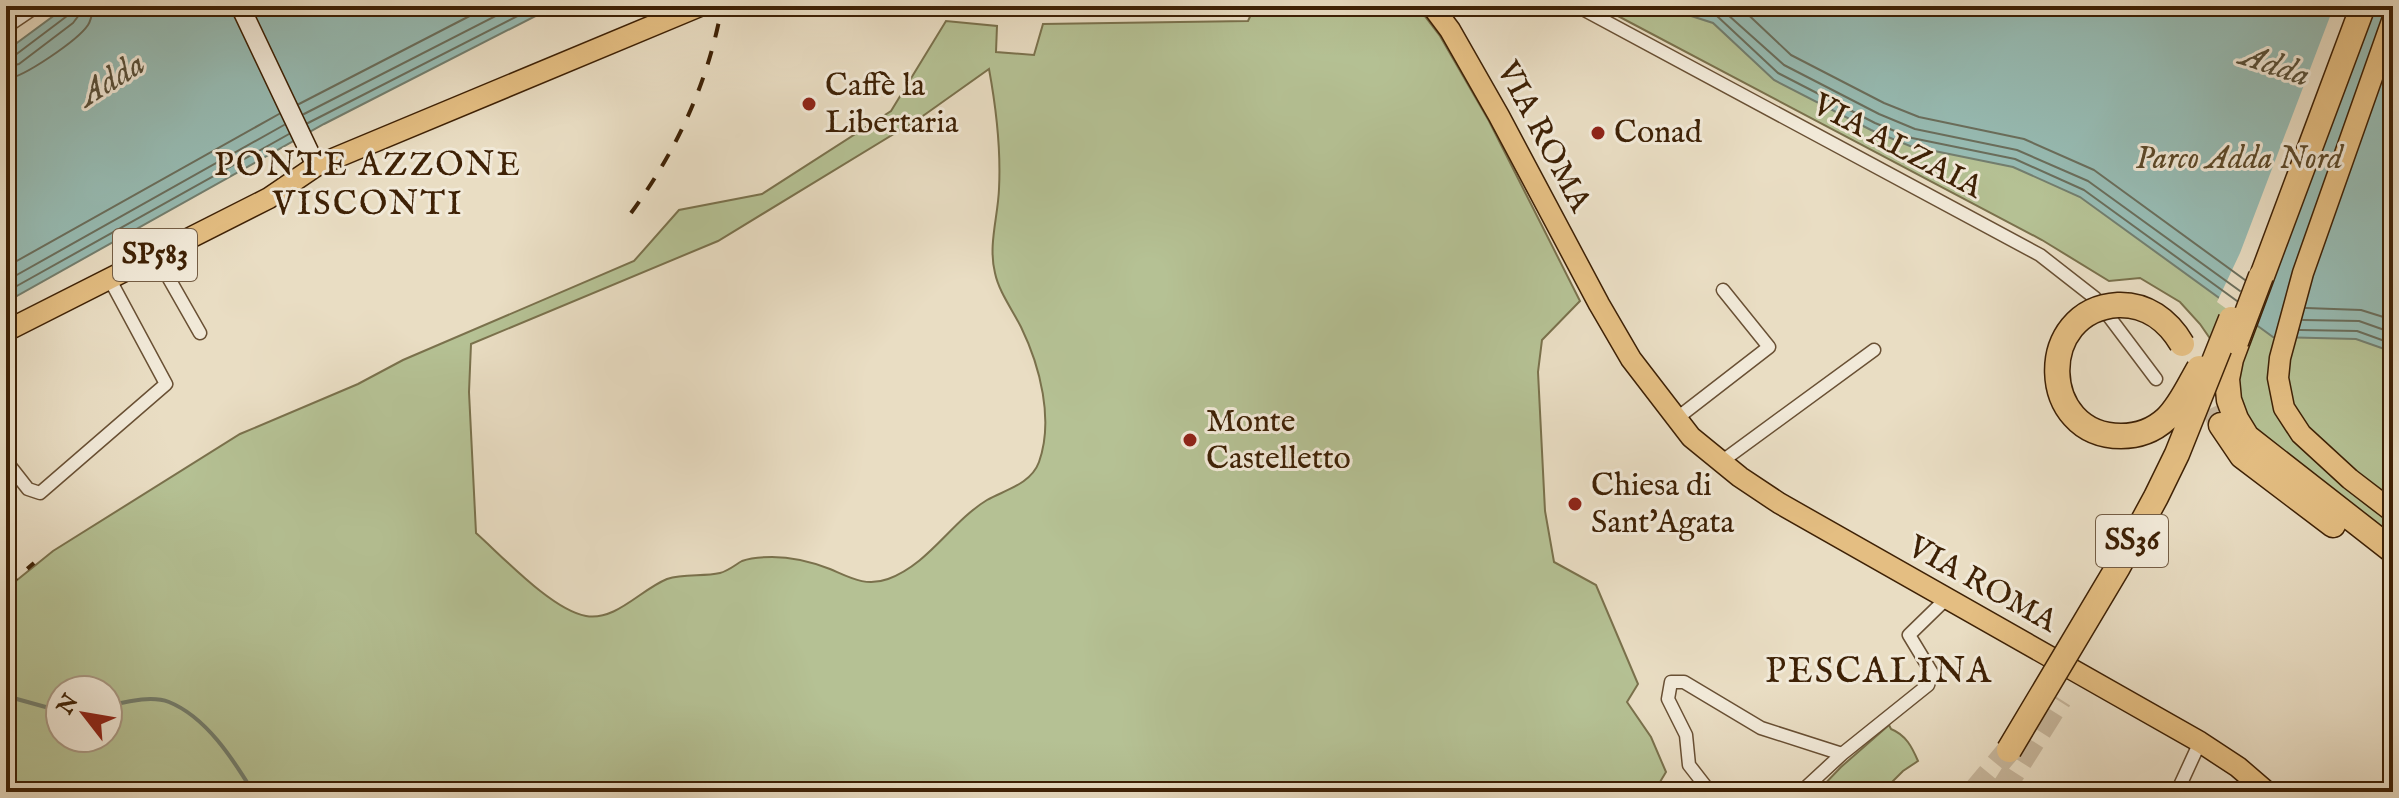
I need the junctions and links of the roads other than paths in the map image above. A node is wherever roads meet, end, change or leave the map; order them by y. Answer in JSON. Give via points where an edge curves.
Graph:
{"nodes":[{"id":1,"x":37,"y":6,"type":"edge"},
{"id":2,"x":240,"y":6,"type":"edge"},
{"id":3,"x":700,"y":6,"type":"edge"},
{"id":4,"x":1432,"y":6,"type":"edge"},
{"id":5,"x":1577,"y":6,"type":"edge"},
{"id":6,"x":2346,"y":6,"type":"edge"},
{"id":7,"x":2363,"y":6,"type":"edge"},
{"id":8,"x":2393,"y":18,"type":"edge"},
{"id":9,"x":6,"y":27,"type":"edge"},
{"id":10,"x":308,"y":170,"type":"junction"},
{"id":11,"x":155,"y":254,"type":"junction"},
{"id":12,"x":2261,"y":276,"type":"junction"},
{"id":13,"x":109,"y":278,"type":"junction"},
{"id":14,"x":1723,"y":290,"type":"dead end"},
{"id":15,"x":2231,"y":319,"type":"junction"},
{"id":16,"x":6,"y":321,"type":"edge"},
{"id":17,"x":6,"y":331,"type":"edge"},
{"id":18,"x":200,"y":333,"type":"dead end"},
{"id":19,"x":1874,"y":350,"type":"dead end"},
{"id":20,"x":2186,"y":353,"type":"tunnel mouth"},
{"id":21,"x":2156,"y":379,"type":"dead end"},
{"id":22,"x":1676,"y":419,"type":"junction"},
{"id":23,"x":2221,"y":425,"type":"tunnel mouth"},
{"id":24,"x":6,"y":461,"type":"edge"},
{"id":25,"x":1721,"y":462,"type":"junction"},
{"id":26,"x":2393,"y":512,"type":"edge"},
{"id":27,"x":2393,"y":551,"type":"edge"},
{"id":28,"x":2393,"y":569,"type":"edge"},
{"id":29,"x":1946,"y":599,"type":"junction"},
{"id":30,"x":2060,"y":699,"type":"tunnel mouth"},
{"id":31,"x":2200,"y":742,"type":"junction"},
{"id":32,"x":2009,"y":750,"type":"tunnel mouth"},
{"id":33,"x":1842,"y":754,"type":"junction"},
{"id":34,"x":1710,"y":792,"type":"edge"},
{"id":35,"x":1801,"y":792,"type":"edge"},
{"id":36,"x":2177,"y":792,"type":"edge"},
{"id":37,"x":2267,"y":792,"type":"edge"}],
"edges":[{"from":1,"to":9,"type":"street"},
{"from":2,"to":10,"type":"street","via":[[306,143]]},
{"from":3,"to":10,"type":"main road","number":"SP583"},
{"from":4,"to":22,"type":"main road","name":"VIA ROMA","via":[[1499,116],[1615,333]]},
{"from":5,"to":21,"type":"street","name":"VIA ALZAIA","via":[[2040,255],[2095,298]]},
{"from":6,"to":15,"type":"highway","number":"SS36"},
{"from":7,"to":12,"type":"highway","number":"SS36"},
{"from":8,"to":26,"type":"main road","via":[[2303,273],[2278,383],[2294,426]]},
{"from":10,"to":11,"type":"main road","number":"SP583","via":[[269,198]]},
{"from":10,"to":16,"type":"main road","number":"SP583","via":[[265,187]]},
{"from":11,"to":13,"type":"main road","number":"SP583"},
{"from":11,"to":18,"type":"street"},
{"from":12,"to":27,"type":"highway","bridge":true,"via":[[2231,359],[2227,384],[2236,419],[2247,437]]},
{"from":12,"to":30,"type":"highway","number":"SS36","bridge":true,"via":[[2182,476]]},
{"from":13,"to":17,"type":"main road","number":"SP583"},
{"from":13,"to":24,"type":"street","via":[[166,384],[40,493],[28,489]]},
{"from":14,"to":22,"type":"street","via":[[1769,347]]},
{"from":15,"to":20,"type":"highway","bridge":true,"via":[[2172,413],[2149,430],[2121,436],[2097,432],[2073,416],[2062,399],[2056,375],[2061,346],[2074,326],[2094,311],[2118,305],[2146,310],[2167,323]]},
{"from":15,"to":32,"type":"highway","number":"SS36","bridge":true,"via":[[2156,497]]},
{"from":19,"to":25,"type":"street"},
{"from":22,"to":25,"type":"main road","name":"VIA ROMA"},
{"from":23,"to":28,"type":"highway","via":[[2242,456]]},
{"from":25,"to":29,"type":"main road","name":"VIA ROMA","via":[[1779,503]]},
{"from":29,"to":31,"type":"main road","name":"VIA ROMA"},
{"from":29,"to":33,"type":"street","via":[[1909,635],[1932,673],[1928,685]]},
{"from":31,"to":36,"type":"street"},
{"from":31,"to":37,"type":"main road","name":"VIA ROMA"},
{"from":33,"to":34,"type":"street","via":[[1761,728],[1684,682],[1671,682],[1668,699],[1686,735],[1689,765]]},
{"from":33,"to":35,"type":"street"}]}
